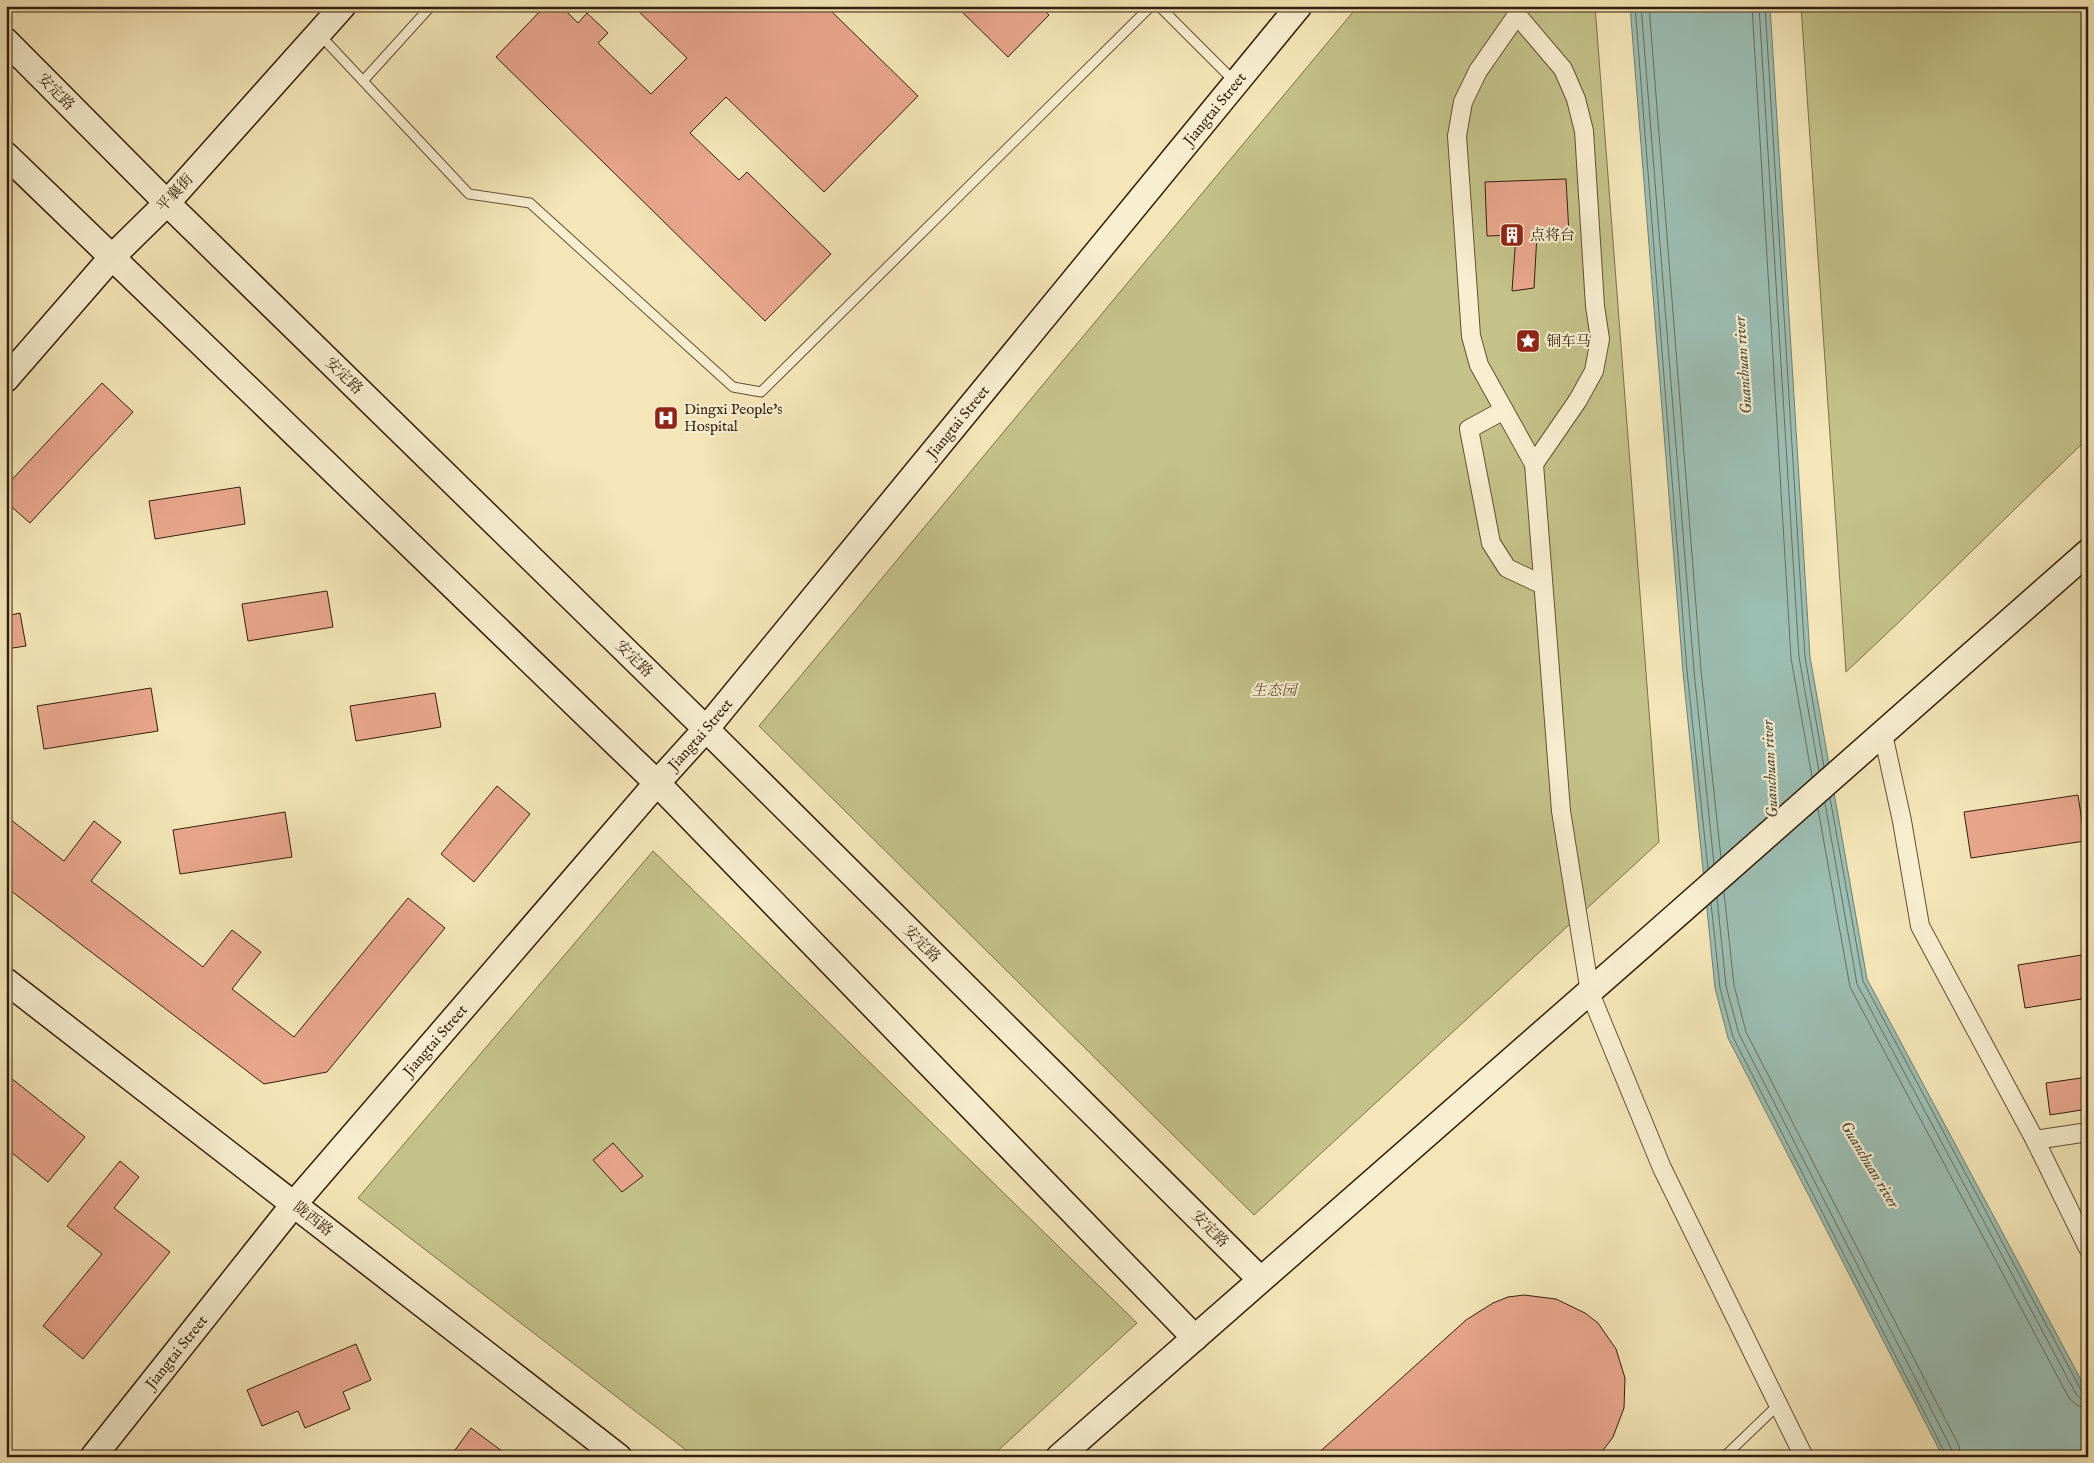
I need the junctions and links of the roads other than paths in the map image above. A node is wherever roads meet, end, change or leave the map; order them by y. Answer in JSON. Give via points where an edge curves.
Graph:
{"nodes":[{"id":1,"x":343,"y":6,"type":"edge"},
{"id":2,"x":431,"y":6,"type":"edge"},
{"id":3,"x":1151,"y":6,"type":"edge"},
{"id":4,"x":1159,"y":6,"type":"edge"},
{"id":5,"x":1298,"y":6,"type":"edge"},
{"id":6,"x":1516,"y":11,"type":"edge"},
{"id":7,"x":319,"y":33,"type":"junction"},
{"id":8,"x":6,"y":41,"type":"edge"},
{"id":9,"x":364,"y":81,"type":"junction"},
{"id":10,"x":1236,"y":82,"type":"junction"},
{"id":11,"x":6,"y":156,"type":"edge"},
{"id":12,"x":166,"y":203,"type":"junction"},
{"id":13,"x":112,"y":257,"type":"junction"},
{"id":14,"x":6,"y":378,"type":"edge"},
{"id":15,"x":1504,"y":410,"type":"junction"},
{"id":16,"x":1534,"y":464,"type":"junction"},
{"id":17,"x":2088,"y":552,"type":"edge"},
{"id":18,"x":1543,"y":585,"type":"junction"},
{"id":19,"x":706,"y":729,"type":"junction"},
{"id":20,"x":1884,"y":734,"type":"junction"},
{"id":21,"x":657,"y":782,"type":"junction"},
{"id":22,"x":6,"y":981,"type":"edge"},
{"id":23,"x":1590,"y":993,"type":"junction"},
{"id":24,"x":2088,"y":1132,"type":"edge"},
{"id":25,"x":2035,"y":1140,"type":"junction"},
{"id":26,"x":294,"y":1204,"type":"junction"},
{"id":27,"x":2088,"y":1248,"type":"edge"},
{"id":28,"x":1260,"y":1279,"type":"junction"},
{"id":29,"x":1195,"y":1338,"type":"junction"},
{"id":30,"x":1778,"y":1404,"type":"junction"},
{"id":31,"x":93,"y":1457,"type":"edge"},
{"id":32,"x":619,"y":1457,"type":"edge"},
{"id":33,"x":1060,"y":1457,"type":"edge"},
{"id":34,"x":1724,"y":1457,"type":"edge"},
{"id":35,"x":1804,"y":1457,"type":"edge"}],
"edges":[{"from":1,"to":7,"type":"street","name":"平襄街"},
{"from":2,"to":9,"type":"lane"},
{"from":3,"to":9,"type":"lane","via":[[761,392],[733,387],[530,203],[469,194]]},
{"from":4,"to":10,"type":"lane"},
{"from":5,"to":10,"type":"street","name":"Jiangtai Street"},
{"from":6,"to":15,"type":"street","via":[[1478,71],[1463,102],[1457,136],[1471,336],[1480,365]]},
{"from":6,"to":16,"type":"street","via":[[1563,69],[1576,99],[1584,131],[1600,339],[1594,371]]},
{"from":7,"to":9,"type":"lane"},
{"from":7,"to":12,"type":"street","name":"平襄街"},
{"from":8,"to":12,"type":"street","name":"安定路"},
{"from":10,"to":19,"type":"street","name":"Jiangtai Street"},
{"from":11,"to":13,"type":"street"},
{"from":12,"to":13,"type":"street","name":"平襄街"},
{"from":12,"to":19,"type":"street","name":"安定路"},
{"from":13,"to":14,"type":"street","name":"平襄街"},
{"from":13,"to":21,"type":"street"},
{"from":15,"to":16,"type":"street"},
{"from":15,"to":18,"type":"street","via":[[1469,429],[1491,543],[1507,568]]},
{"from":16,"to":18,"type":"street"},
{"from":17,"to":20,"type":"street"},
{"from":18,"to":23,"type":"street","via":[[1561,811]]},
{"from":19,"to":21,"type":"street","name":"Jiangtai Street"},
{"from":19,"to":28,"type":"street","name":"安定路"},
{"from":20,"to":23,"type":"street"},
{"from":20,"to":25,"type":"street","via":[[1920,926]]},
{"from":21,"to":26,"type":"street","name":"Jiangtai Street"},
{"from":21,"to":29,"type":"street"},
{"from":22,"to":26,"type":"street","name":"陇西路"},
{"from":23,"to":28,"type":"street"},
{"from":23,"to":30,"type":"street","via":[[1662,1168]]},
{"from":24,"to":25,"type":"street"},
{"from":25,"to":27,"type":"street"},
{"from":26,"to":31,"type":"street","name":"Jiangtai Street"},
{"from":26,"to":32,"type":"street","name":"陇西路"},
{"from":28,"to":29,"type":"street"},
{"from":29,"to":33,"type":"street"},
{"from":30,"to":34,"type":"lane"},
{"from":30,"to":35,"type":"street"}]}
